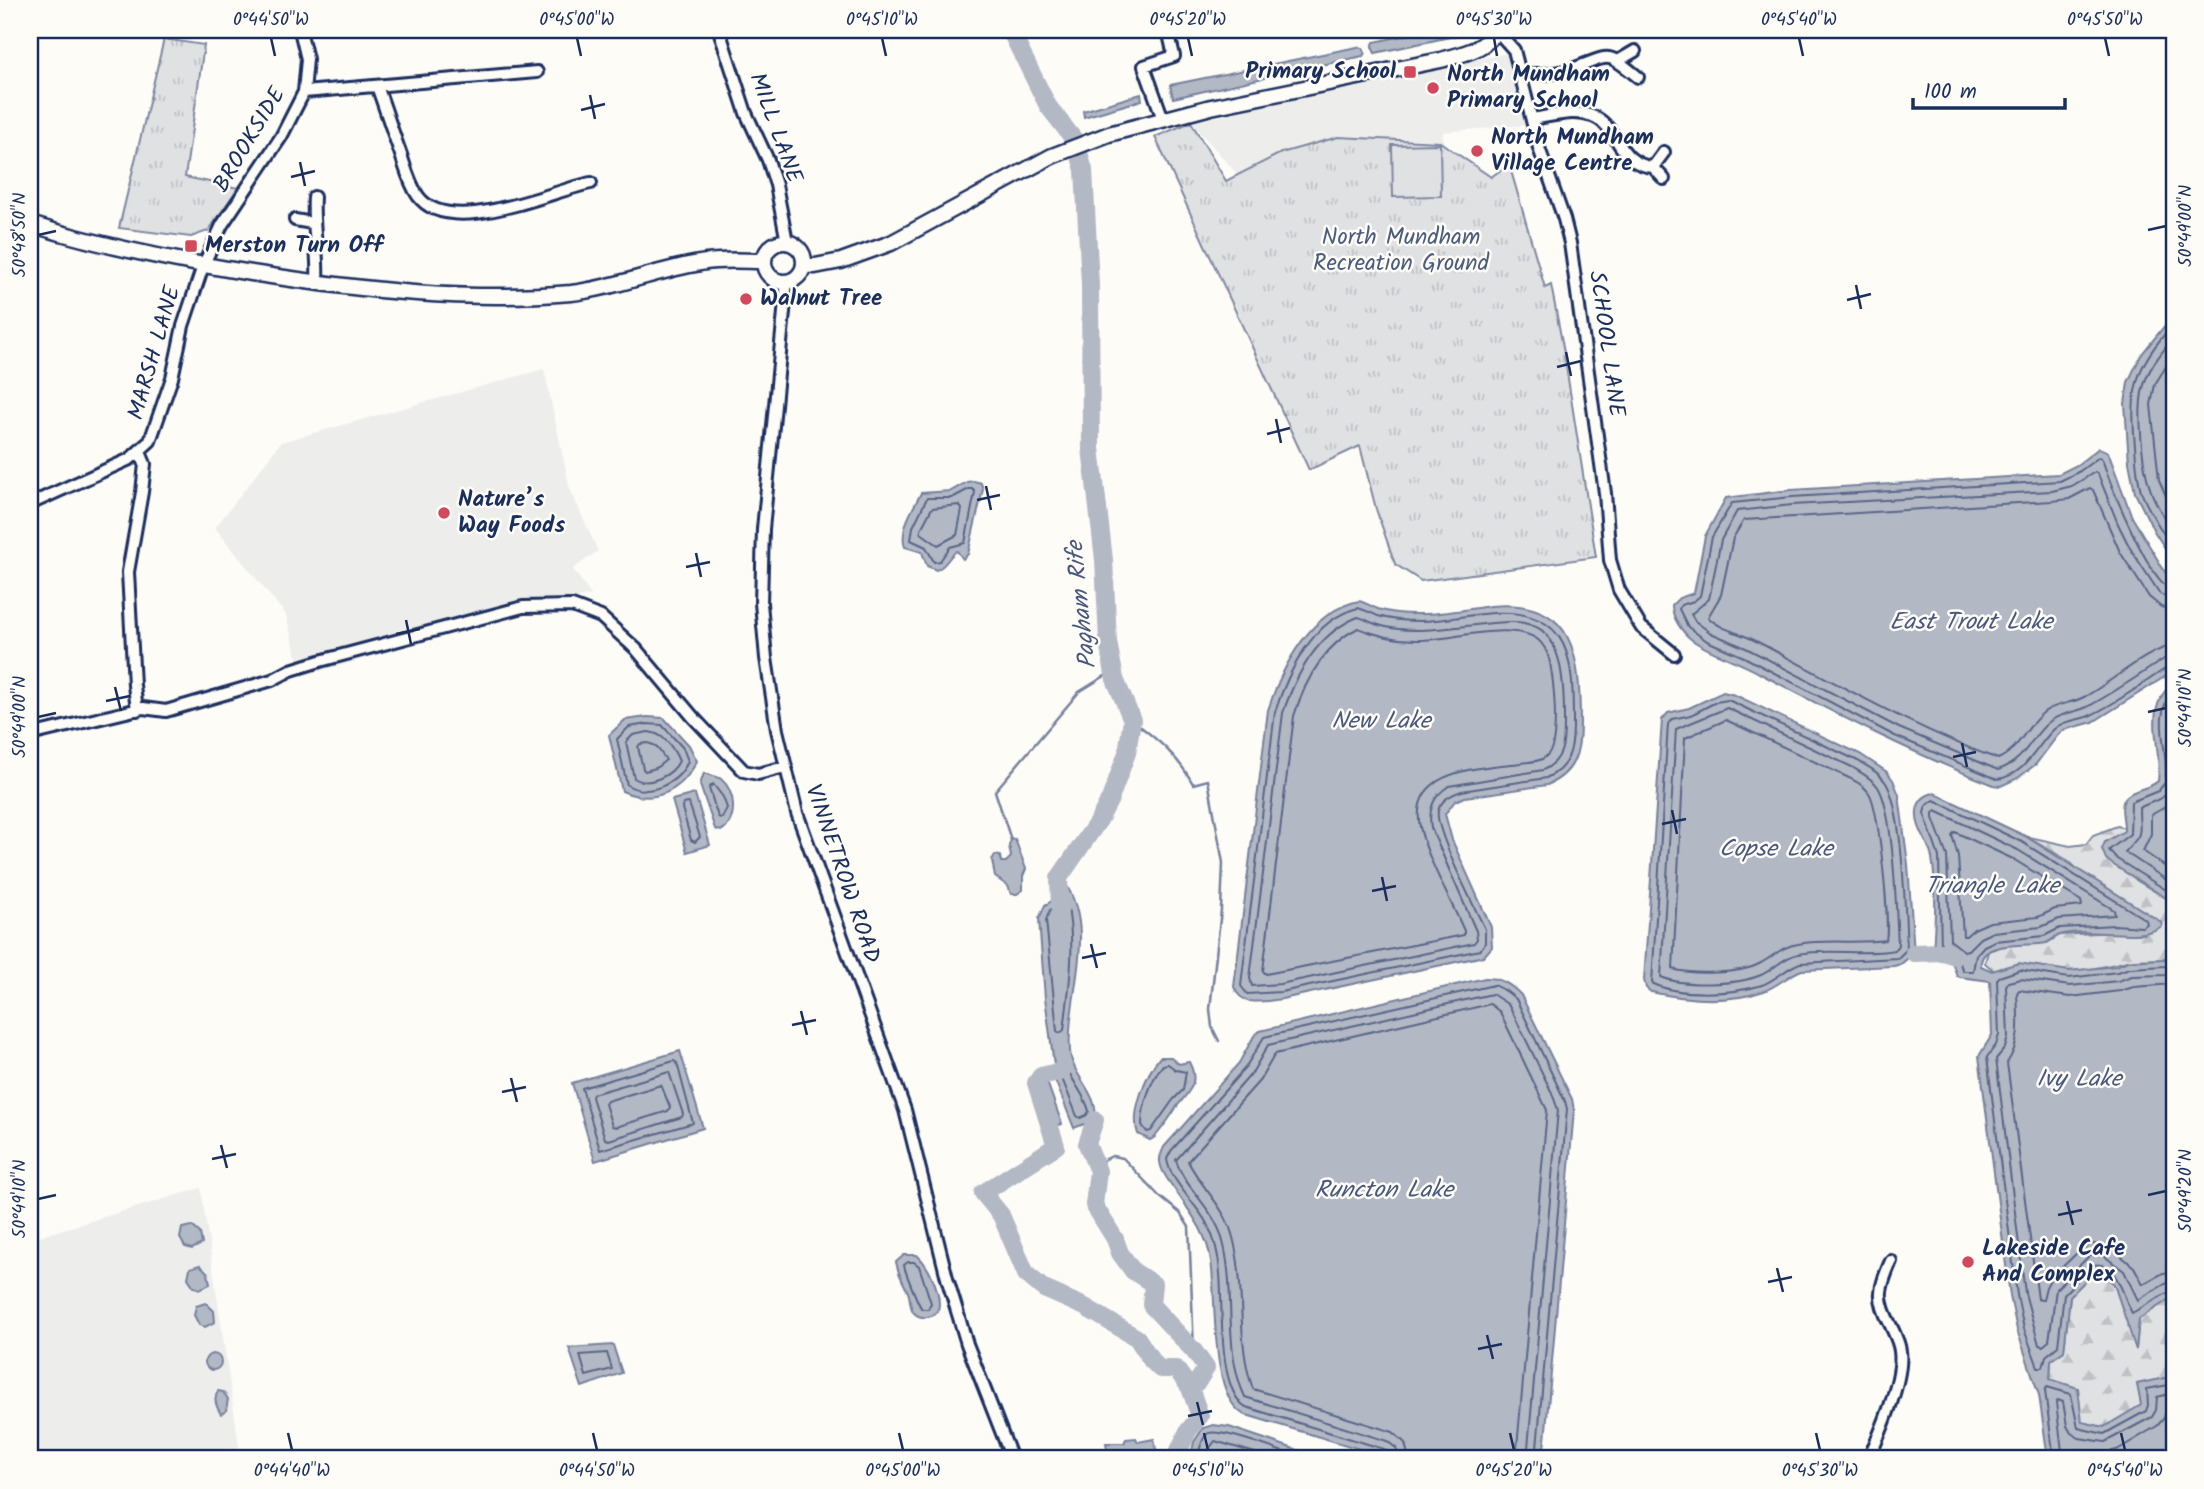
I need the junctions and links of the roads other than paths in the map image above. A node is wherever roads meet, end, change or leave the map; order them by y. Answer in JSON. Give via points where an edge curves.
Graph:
{"nodes":[{"id":1,"x":300,"y":30,"type":"edge"},
{"id":2,"x":719,"y":30,"type":"edge"},
{"id":3,"x":1168,"y":30,"type":"edge"},
{"id":4,"x":1497,"y":30,"type":"edge"},
{"id":5,"x":1634,"y":51,"type":"dead end"},
{"id":6,"x":1618,"y":61,"type":"junction"},
{"id":7,"x":537,"y":72,"type":"dead end"},
{"id":8,"x":1520,"y":74,"type":"junction"},
{"id":9,"x":1638,"y":77,"type":"dead end"},
{"id":10,"x":377,"y":86,"type":"junction"},
{"id":11,"x":304,"y":92,"type":"junction"},
{"id":12,"x":1163,"y":119,"type":"junction"},
{"id":13,"x":1532,"y":119,"type":"junction"},
{"id":14,"x":1664,"y":152,"type":"dead end"},
{"id":15,"x":1653,"y":167,"type":"junction"},
{"id":16,"x":1664,"y":179,"type":"dead end"},
{"id":17,"x":591,"y":183,"type":"dead end"},
{"id":18,"x":314,"y":197,"type":"dead end"},
{"id":19,"x":295,"y":220,"type":"dead end"},
{"id":20,"x":312,"y":223,"type":"junction"},
{"id":21,"x":30,"y":224,"type":"edge"},
{"id":22,"x":787,"y":242,"type":"junction"},
{"id":23,"x":764,"y":261,"type":"junction"},
{"id":24,"x":804,"y":265,"type":"junction"},
{"id":25,"x":203,"y":266,"type":"junction"},
{"id":26,"x":788,"y":281,"type":"junction"},
{"id":27,"x":317,"y":284,"type":"junction"},
{"id":28,"x":140,"y":452,"type":"junction"},
{"id":29,"x":30,"y":504,"type":"edge"},
{"id":30,"x":1674,"y":654,"type":"dead end"},
{"id":31,"x":137,"y":710,"type":"junction"},
{"id":32,"x":30,"y":736,"type":"edge"},
{"id":33,"x":785,"y":767,"type":"junction"},
{"id":34,"x":1891,"y":1261,"type":"dead end"},
{"id":35,"x":1012,"y":1459,"type":"edge"},
{"id":36,"x":1868,"y":1459,"type":"edge"}],
"edges":[{"from":1,"to":11,"type":"street","name":"BROOKSIDE","via":[[307,59]]},
{"from":2,"to":22,"type":"street","name":"MILL LANE","via":[[746,114],[768,160]]},
{"from":3,"to":12,"type":"street","via":[[1174,57],[1144,66]]},
{"from":4,"to":8,"type":"street","name":"SCHOOL LANE","via":[[1514,50]]},
{"from":4,"to":12,"type":"main road","via":[[1476,50]]},
{"from":5,"to":6,"type":"street"},
{"from":6,"to":8,"type":"street","via":[[1597,58],[1574,69]]},
{"from":6,"to":9,"type":"street"},
{"from":7,"to":10,"type":"street"},
{"from":8,"to":13,"type":"street","name":"SCHOOL LANE"},
{"from":10,"to":11,"type":"street"},
{"from":10,"to":17,"type":"street","via":[[410,181],[430,207],[456,213],[488,211],[545,197],[573,181]]},
{"from":11,"to":25,"type":"street","name":"BROOKSIDE","via":[[281,137],[222,225]]},
{"from":12,"to":24,"type":"main road","via":[[1052,156],[873,250],[829,264]]},
{"from":13,"to":15,"type":"street","via":[[1558,114],[1595,116],[1627,156]]},
{"from":13,"to":30,"type":"street","name":"SCHOOL LANE","via":[[1570,243],[1610,560],[1619,590],[1641,627]]},
{"from":14,"to":15,"type":"street"},
{"from":15,"to":16,"type":"street"},
{"from":18,"to":20,"type":"street"},
{"from":19,"to":20,"type":"street"},
{"from":20,"to":27,"type":"street"},
{"from":21,"to":25,"type":"main road"},
{"from":22,"to":23,"type":"main road","via":[[774,245]]},
{"from":22,"to":24,"type":"main road","via":[[798,247]]},
{"from":23,"to":26,"type":"main road","via":[[772,278]]},
{"from":23,"to":27,"type":"main road","via":[[700,263],[569,293],[429,294]]},
{"from":24,"to":26,"type":"main road","via":[[797,277]]},
{"from":25,"to":27,"type":"main road"},
{"from":25,"to":28,"type":"street","name":"MARSH LANE","via":[[162,410],[150,441]]},
{"from":26,"to":33,"type":"street","name":"VINNETROW ROAD","via":[[763,529],[761,603]]},
{"from":28,"to":29,"type":"street","name":"MARSH LANE"},
{"from":28,"to":31,"type":"street","via":[[145,464],[128,572]]},
{"from":31,"to":32,"type":"street"},
{"from":31,"to":33,"type":"street","via":[[166,711],[320,661],[523,607],[572,606],[601,617],[636,649],[744,771],[758,774]]},
{"from":33,"to":35,"type":"street","name":"VINNETROW ROAD","via":[[801,827],[905,1110],[959,1318]]},
{"from":34,"to":36,"type":"street","via":[[1881,1284],[1881,1305],[1901,1359],[1881,1432]]}]}
